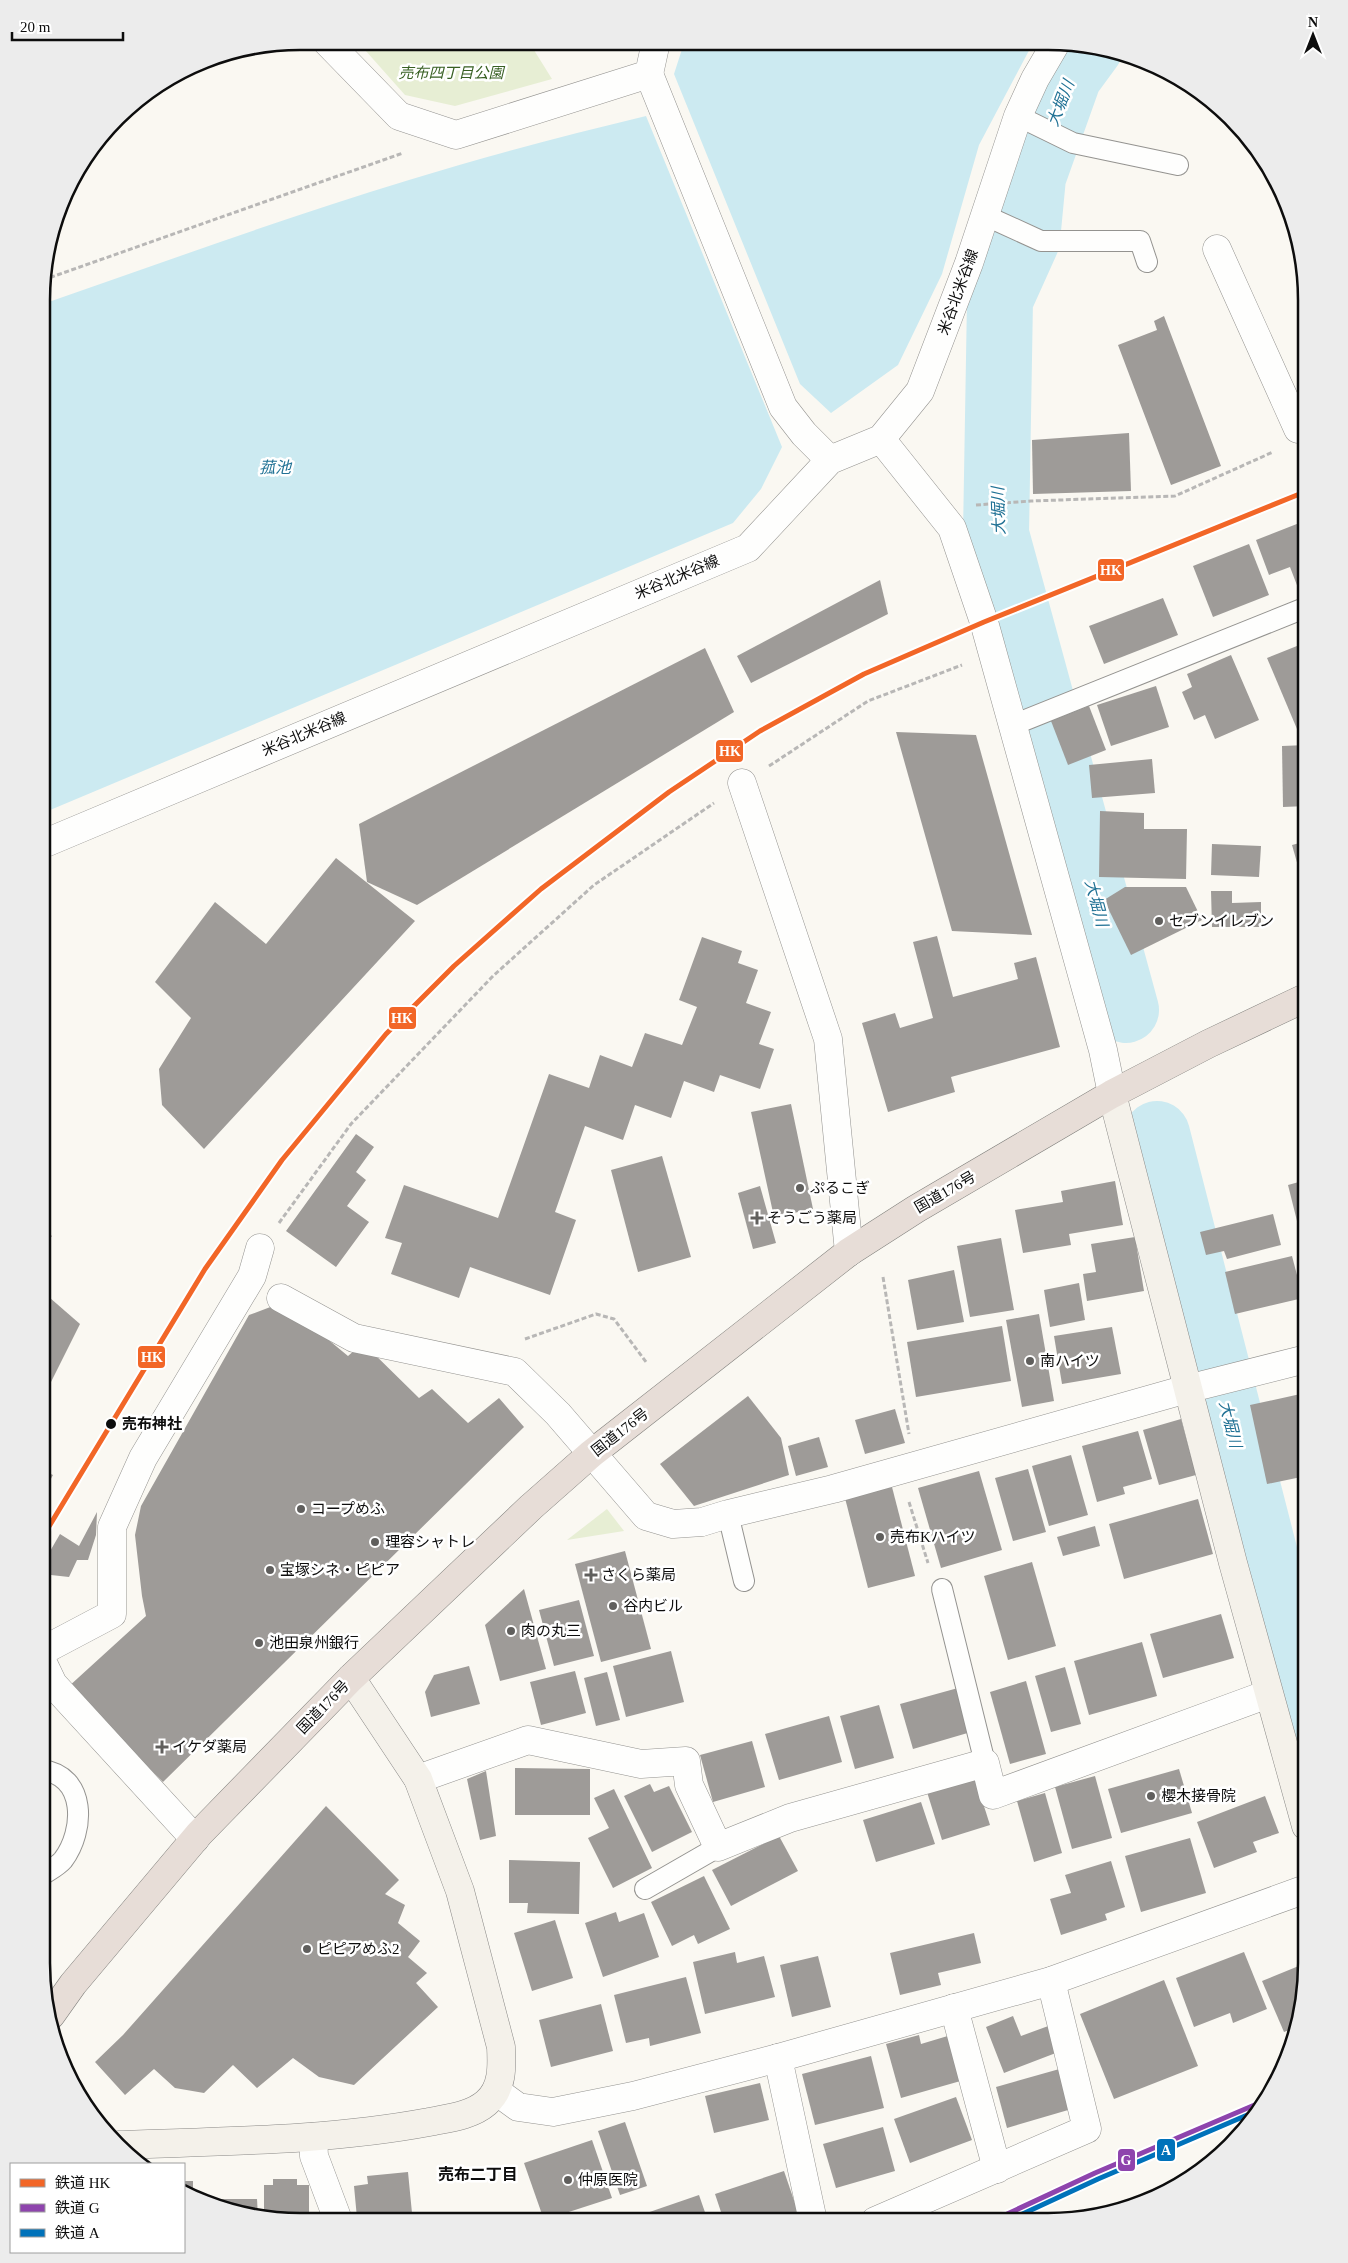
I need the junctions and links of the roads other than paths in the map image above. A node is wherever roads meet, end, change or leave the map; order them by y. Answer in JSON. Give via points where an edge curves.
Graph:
{"nodes":[{"id":1,"x":335,"y":50,"type":"edge"},
{"id":2,"x":654,"y":50,"type":"edge"},
{"id":3,"x":1052,"y":50,"type":"edge"},
{"id":4,"x":649,"y":74,"type":"junction"},
{"id":5,"x":1018,"y":116,"type":"junction"},
{"id":6,"x":1178,"y":164,"type":"dead end"},
{"id":7,"x":984,"y":215,"type":"junction"},
{"id":8,"x":1217,"y":248,"type":"dead end"},
{"id":9,"x":1146,"y":262,"type":"dead end"},
{"id":10,"x":1298,"y":419,"type":"edge"},
{"id":11,"x":880,"y":439,"type":"junction"},
{"id":12,"x":830,"y":460,"type":"junction"},
{"id":13,"x":1298,"y":611,"type":"edge"},
{"id":14,"x":1033,"y":716,"type":"junction"},
{"id":15,"x":742,"y":783,"type":"road end"},
{"id":16,"x":50,"y":841,"type":"edge"},
{"id":17,"x":1298,"y":1001,"type":"edge"},
{"id":18,"x":1112,"y":1094,"type":"junction"},
{"id":19,"x":260,"y":1248,"type":"road end"},
{"id":20,"x":850,"y":1252,"type":"junction"},
{"id":21,"x":281,"y":1298,"type":"dead end"},
{"id":22,"x":1298,"y":1361,"type":"edge"},
{"id":23,"x":1209,"y":1383,"type":"junction"},
{"id":24,"x":591,"y":1454,"type":"junction"},
{"id":25,"x":728,"y":1514,"type":"junction"},
{"id":26,"x":744,"y":1580,"type":"dead end"},
{"id":27,"x":942,"y":1588,"type":"road end"},
{"id":28,"x":50,"y":1647,"type":"edge"},
{"id":29,"x":50,"y":1677,"type":"edge"},
{"id":30,"x":351,"y":1678,"type":"junction"},
{"id":31,"x":1268,"y":1694,"type":"junction"},
{"id":32,"x":985,"y":1763,"type":"junction"},
{"id":33,"x":50,"y":1773,"type":"edge"},
{"id":34,"x":418,"y":1780,"type":"junction"},
{"id":35,"x":1298,"y":1798,"type":"edge"},
{"id":36,"x":195,"y":1839,"type":"junction"},
{"id":37,"x":718,"y":1847,"type":"junction"},
{"id":38,"x":50,"y":1870,"type":"edge"},
{"id":39,"x":645,"y":1889,"type":"dead end"},
{"id":40,"x":1298,"y":1892,"type":"edge"},
{"id":41,"x":1051,"y":1981,"type":"junction"},
{"id":42,"x":954,"y":2008,"type":"junction"},
{"id":43,"x":55,"y":2010,"type":"edge"},
{"id":44,"x":778,"y":2058,"type":"junction"},
{"id":45,"x":496,"y":2091,"type":"junction"},
{"id":46,"x":314,"y":2136,"type":"junction"},
{"id":47,"x":128,"y":2145,"type":"edge"},
{"id":48,"x":997,"y":2169,"type":"junction"},
{"id":49,"x":335,"y":2213,"type":"edge"},
{"id":50,"x":811,"y":2213,"type":"edge"},
{"id":51,"x":895,"y":2213,"type":"edge"}],
"edges":[{"from":1,"to":4,"type":"street","via":[[399,116],[456,135]]},
{"from":2,"to":4,"type":"street"},
{"from":3,"to":5,"type":"street","name":"米谷北米谷線"},
{"from":4,"to":12,"type":"street","via":[[783,407]]},
{"from":5,"to":6,"type":"lane","via":[[1073,144]]},
{"from":5,"to":7,"type":"street","name":"米谷北米谷線"},
{"from":7,"to":9,"type":"lane","via":[[1041,241],[1140,241]]},
{"from":7,"to":11,"type":"street","name":"米谷北米谷線","via":[[920,391]]},
{"from":8,"to":10,"type":"street"},
{"from":11,"to":12,"type":"street","name":"米谷北米谷線"},
{"from":11,"to":14,"type":"street","via":[[952,528],[992,653]]},
{"from":12,"to":16,"type":"street","name":"米谷北米谷線","via":[[748,548]]},
{"from":13,"to":14,"type":"lane"},
{"from":14,"to":18,"type":"street"},
{"from":15,"to":20,"type":"street","via":[[828,1039]]},
{"from":17,"to":18,"type":"highway","name":"国道176号"},
{"from":18,"to":20,"type":"highway","name":"国道176号","via":[[916,1209]]},
{"from":18,"to":23,"type":"street"},
{"from":19,"to":28,"type":"street","via":[[252,1276],[143,1458],[112,1527],[112,1614]]},
{"from":20,"to":24,"type":"highway","name":"国道176号"},
{"from":21,"to":24,"type":"street","via":[[354,1338],[515,1372],[558,1414]]},
{"from":22,"to":23,"type":"street"},
{"from":23,"to":25,"type":"street","via":[[833,1489]]},
{"from":23,"to":31,"type":"street"},
{"from":24,"to":25,"type":"street","via":[[646,1516],[673,1524],[702,1522]]},
{"from":24,"to":30,"type":"highway","name":"国道176号","via":[[530,1507]]},
{"from":25,"to":26,"type":"lane"},
{"from":27,"to":32,"type":"lane"},
{"from":29,"to":36,"type":"street"},
{"from":30,"to":34,"type":"street"},
{"from":30,"to":36,"type":"highway","name":"国道176号"},
{"from":31,"to":32,"type":"street","via":[[993,1795]]},
{"from":31,"to":35,"type":"street"},
{"from":32,"to":37,"type":"street","via":[[790,1818]]},
{"from":33,"to":38,"type":"lane","via":[[61,1776],[71,1787],[78,1800],[79,1813],[78,1828],[63,1861]]},
{"from":34,"to":37,"type":"street","via":[[528,1740],[641,1764],[686,1761],[690,1785]]},
{"from":34,"to":45,"type":"street","via":[[460,1891],[501,2047],[502,2073]]},
{"from":36,"to":43,"type":"highway","name":"国道176号"},
{"from":37,"to":39,"type":"lane"},
{"from":40,"to":41,"type":"street"},
{"from":41,"to":42,"type":"street"},
{"from":41,"to":48,"type":"street","via":[[1087,2129]]},
{"from":42,"to":44,"type":"street"},
{"from":42,"to":48,"type":"street"},
{"from":44,"to":45,"type":"street","via":[[634,2096],[553,2112],[518,2107]]},
{"from":44,"to":50,"type":"street"},
{"from":45,"to":46,"type":"street","via":[[487,2103],[469,2113],[386,2130]]},
{"from":46,"to":47,"type":"street"},
{"from":46,"to":49,"type":"street","via":[[314,2156]]},
{"from":48,"to":51,"type":"street"}]}
